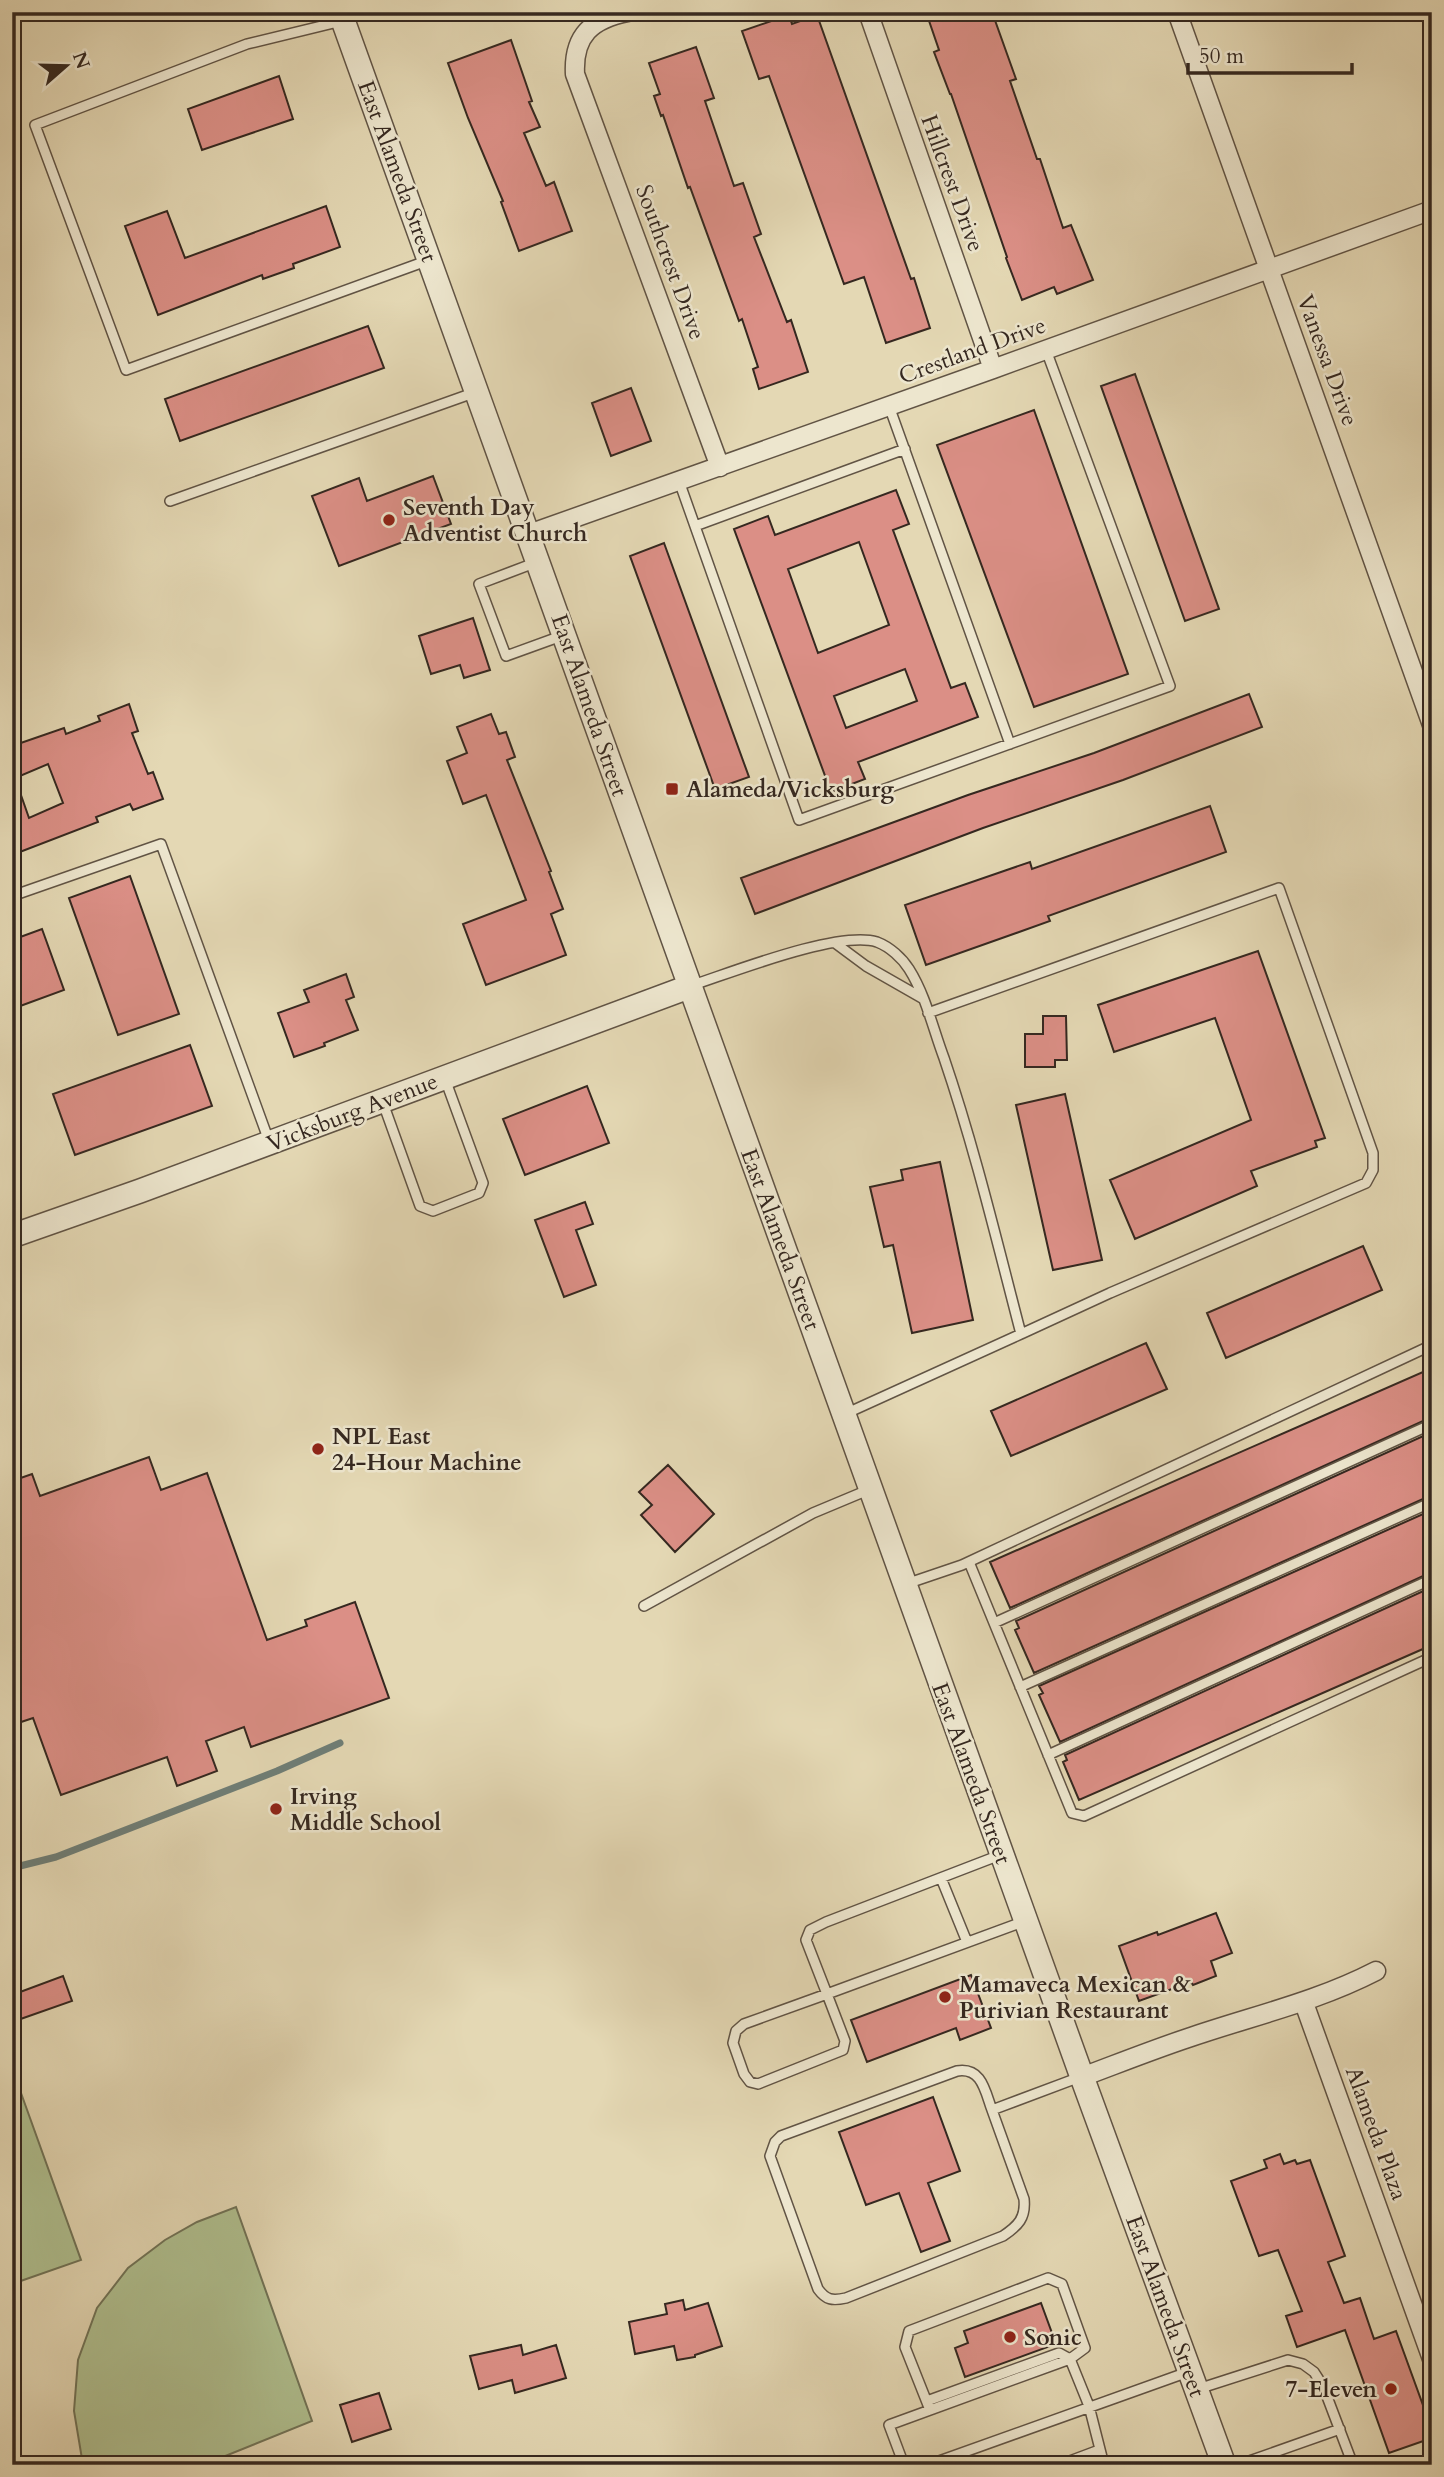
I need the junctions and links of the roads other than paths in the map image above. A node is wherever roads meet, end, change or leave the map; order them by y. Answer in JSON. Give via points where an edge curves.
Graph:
{"nodes":[{"id":1,"x":628,"y":12,"type":"edge"},
{"id":2,"x":868,"y":12,"type":"edge"},
{"id":3,"x":1177,"y":12,"type":"edge"},
{"id":4,"x":342,"y":17,"type":"edge"},
{"id":5,"x":1432,"y":211,"type":"edge"},
{"id":6,"x":431,"y":260,"type":"junction"},
{"id":7,"x":1268,"y":268,"type":"junction"},
{"id":8,"x":1046,"y":350,"type":"junction"},
{"id":9,"x":993,"y":369,"type":"junction"},
{"id":10,"x":477,"y":392,"type":"junction"},
{"id":11,"x":889,"y":406,"type":"junction"},
{"id":12,"x":905,"y":449,"type":"junction"},
{"id":13,"x":720,"y":467,"type":"junction"},
{"id":14,"x":679,"y":481,"type":"junction"},
{"id":15,"x":170,"y":501,"type":"dead end"},
{"id":16,"x":695,"y":526,"type":"junction"},
{"id":17,"x":529,"y":534,"type":"junction"},
{"id":18,"x":538,"y":561,"type":"junction"},
{"id":19,"x":565,"y":635,"type":"junction"},
{"id":20,"x":1432,"y":725,"type":"edge"},
{"id":21,"x":1010,"y":744,"type":"junction"},
{"id":22,"x":12,"y":896,"type":"edge"},
{"id":23,"x":835,"y":943,"type":"junction"},
{"id":24,"x":691,"y":986,"type":"junction"},
{"id":25,"x":923,"y":999,"type":"junction"},
{"id":26,"x":928,"y":1013,"type":"junction"},
{"id":27,"x":444,"y":1077,"type":"junction"},
{"id":28,"x":382,"y":1101,"type":"junction"},
{"id":29,"x":270,"y":1143,"type":"junction"},
{"id":30,"x":12,"y":1236,"type":"edge"},
{"id":31,"x":1021,"y":1334,"type":"junction"},
{"id":32,"x":1432,"y":1345,"type":"edge"},
{"id":33,"x":843,"y":1415,"type":"junction"},
{"id":34,"x":1432,"y":1424,"type":"edge"},
{"id":35,"x":870,"y":1489,"type":"junction"},
{"id":36,"x":1432,"y":1502,"type":"edge"},
{"id":37,"x":969,"y":1562,"type":"junction"},
{"id":38,"x":1432,"y":1579,"type":"edge"},
{"id":39,"x":904,"y":1585,"type":"junction"},
{"id":40,"x":644,"y":1606,"type":"dead end"},
{"id":41,"x":994,"y":1623,"type":"junction"},
{"id":42,"x":1432,"y":1657,"type":"edge"},
{"id":43,"x":1020,"y":1687,"type":"junction"},
{"id":44,"x":1048,"y":1755,"type":"junction"},
{"id":45,"x":1002,"y":1855,"type":"junction"},
{"id":46,"x":941,"y":1878,"type":"junction"},
{"id":47,"x":1026,"y":1921,"type":"junction"},
{"id":48,"x":967,"y":1942,"type":"junction"},
{"id":49,"x":1377,"y":1971,"type":"dead end"},
{"id":50,"x":827,"y":1994,"type":"junction"},
{"id":51,"x":1304,"y":2003,"type":"junction"},
{"id":52,"x":1082,"y":2077,"type":"junction"},
{"id":53,"x":992,"y":2110,"type":"junction"},
{"id":54,"x":1070,"y":2359,"type":"junction"},
{"id":55,"x":1432,"y":2360,"type":"edge"},
{"id":56,"x":1193,"y":2381,"type":"junction"},
{"id":57,"x":928,"y":2406,"type":"junction"},
{"id":58,"x":1089,"y":2406,"type":"junction"},
{"id":59,"x":1340,"y":2429,"type":"junction"},
{"id":60,"x":1099,"y":2450,"type":"junction"},
{"id":61,"x":962,"y":2453,"type":"junction"},
{"id":62,"x":904,"y":2465,"type":"edge"},
{"id":63,"x":928,"y":2465,"type":"edge"},
{"id":64,"x":966,"y":2465,"type":"edge"},
{"id":65,"x":1059,"y":2465,"type":"edge"},
{"id":66,"x":1104,"y":2465,"type":"edge"},
{"id":67,"x":1224,"y":2465,"type":"edge"},
{"id":68,"x":1238,"y":2465,"type":"edge"},
{"id":69,"x":1353,"y":2465,"type":"edge"}],
"edges":[{"from":1,"to":13,"type":"street","name":"Southcrest Drive","via":[[587,29],[577,52],[575,74]]},
{"from":2,"to":9,"type":"street","name":"Hillcrest Drive"},
{"from":3,"to":7,"type":"street","name":"Vanessa Drive"},
{"from":4,"to":6,"type":"street","name":"East Alameda Street"},
{"from":4,"to":6,"type":"lane","via":[[247,44],[36,125],[125,369]]},
{"from":5,"to":7,"type":"street","name":"Crestland Drive"},
{"from":6,"to":10,"type":"street","name":"East Alameda Street"},
{"from":7,"to":8,"type":"street","name":"Crestland Drive"},
{"from":7,"to":20,"type":"street","name":"Vanessa Drive"},
{"from":8,"to":9,"type":"street","name":"Crestland Drive"},
{"from":8,"to":21,"type":"lane","via":[[1170,686]]},
{"from":9,"to":11,"type":"street","name":"Crestland Drive"},
{"from":10,"to":15,"type":"lane"},
{"from":10,"to":17,"type":"street","name":"East Alameda Street"},
{"from":11,"to":12,"type":"lane"},
{"from":11,"to":13,"type":"street","name":"Crestland Drive"},
{"from":12,"to":16,"type":"lane"},
{"from":12,"to":21,"type":"lane"},
{"from":13,"to":14,"type":"street","name":"Crestland Drive"},
{"from":14,"to":16,"type":"lane"},
{"from":14,"to":17,"type":"street","name":"Crestland Drive"},
{"from":16,"to":21,"type":"lane","via":[[799,820]]},
{"from":17,"to":18,"type":"street","name":"East Alameda Street"},
{"from":18,"to":19,"type":"street","name":"East Alameda Street"},
{"from":18,"to":19,"type":"lane","via":[[480,584],[506,656]]},
{"from":19,"to":24,"type":"street","name":"East Alameda Street"},
{"from":22,"to":29,"type":"lane","via":[[161,844]]},
{"from":23,"to":24,"type":"lane"},
{"from":23,"to":25,"type":"lane"},
{"from":23,"to":25,"type":"lane","via":[[877,942],[896,953]]},
{"from":24,"to":27,"type":"street","name":"Vicksburg Avenue"},
{"from":24,"to":33,"type":"street","name":"East Alameda Street"},
{"from":25,"to":26,"type":"lane"},
{"from":26,"to":31,"type":"lane","via":[[970,1137]]},
{"from":26,"to":31,"type":"lane","via":[[1279,888],[1373,1153],[1373,1170],[1366,1183]]},
{"from":27,"to":28,"type":"street","name":"Vicksburg Avenue"},
{"from":27,"to":28,"type":"lane","via":[[483,1183],[479,1193],[433,1211],[420,1206]]},
{"from":28,"to":29,"type":"street","name":"Vicksburg Avenue"},
{"from":29,"to":30,"type":"street","name":"Vicksburg Avenue"},
{"from":31,"to":33,"type":"lane"},
{"from":32,"to":37,"type":"lane"},
{"from":33,"to":35,"type":"street","name":"East Alameda Street"},
{"from":34,"to":41,"type":"lane"},
{"from":35,"to":39,"type":"street","name":"East Alameda Street"},
{"from":35,"to":40,"type":"lane","via":[[813,1513]]},
{"from":36,"to":43,"type":"lane"},
{"from":37,"to":39,"type":"lane"},
{"from":37,"to":41,"type":"lane"},
{"from":38,"to":44,"type":"lane"},
{"from":39,"to":45,"type":"street","name":"East Alameda Street"},
{"from":41,"to":43,"type":"lane"},
{"from":42,"to":44,"type":"lane","via":[[1084,1816],[1072,1813]]},
{"from":43,"to":44,"type":"lane"},
{"from":45,"to":46,"type":"lane"},
{"from":45,"to":47,"type":"street","name":"East Alameda Street"},
{"from":46,"to":48,"type":"lane"},
{"from":46,"to":50,"type":"lane","via":[[810,1930],[806,1940]]},
{"from":47,"to":48,"type":"lane"},
{"from":47,"to":52,"type":"street","name":"East Alameda Street"},
{"from":48,"to":50,"type":"lane"},
{"from":49,"to":51,"type":"street"},
{"from":50,"to":50,"type":"lane","via":[[736,2031],[733,2043],[750,2082],[758,2084],[843,2050],[845,2041]]},
{"from":51,"to":52,"type":"street"},
{"from":51,"to":55,"type":"street","name":"Alameda Plaza"},
{"from":52,"to":53,"type":"lane"},
{"from":52,"to":56,"type":"street","name":"East Alameda Street"},
{"from":53,"to":53,"type":"lane","via":[[1024,2199],[1025,2213],[1018,2224],[1003,2235],[846,2298],[824,2298],[770,2156],[775,2141],[957,2071],[978,2076]]},
{"from":54,"to":57,"type":"lane"},
{"from":54,"to":57,"type":"lane","via":[[1085,2348],[1062,2284],[1048,2278],[909,2331],[905,2347]]},
{"from":54,"to":58,"type":"lane"},
{"from":56,"to":58,"type":"lane"},
{"from":56,"to":59,"type":"lane","via":[[1288,2360],[1303,2364],[1323,2386]]},
{"from":56,"to":67,"type":"street","name":"East Alameda Street"},
{"from":57,"to":62,"type":"lane","via":[[889,2426]]},
{"from":58,"to":60,"type":"lane"},
{"from":58,"to":61,"type":"lane"},
{"from":59,"to":68,"type":"lane"},
{"from":59,"to":69,"type":"lane"},
{"from":60,"to":65,"type":"lane"},
{"from":60,"to":66,"type":"lane"},
{"from":61,"to":63,"type":"lane"},
{"from":61,"to":64,"type":"lane"}]}
